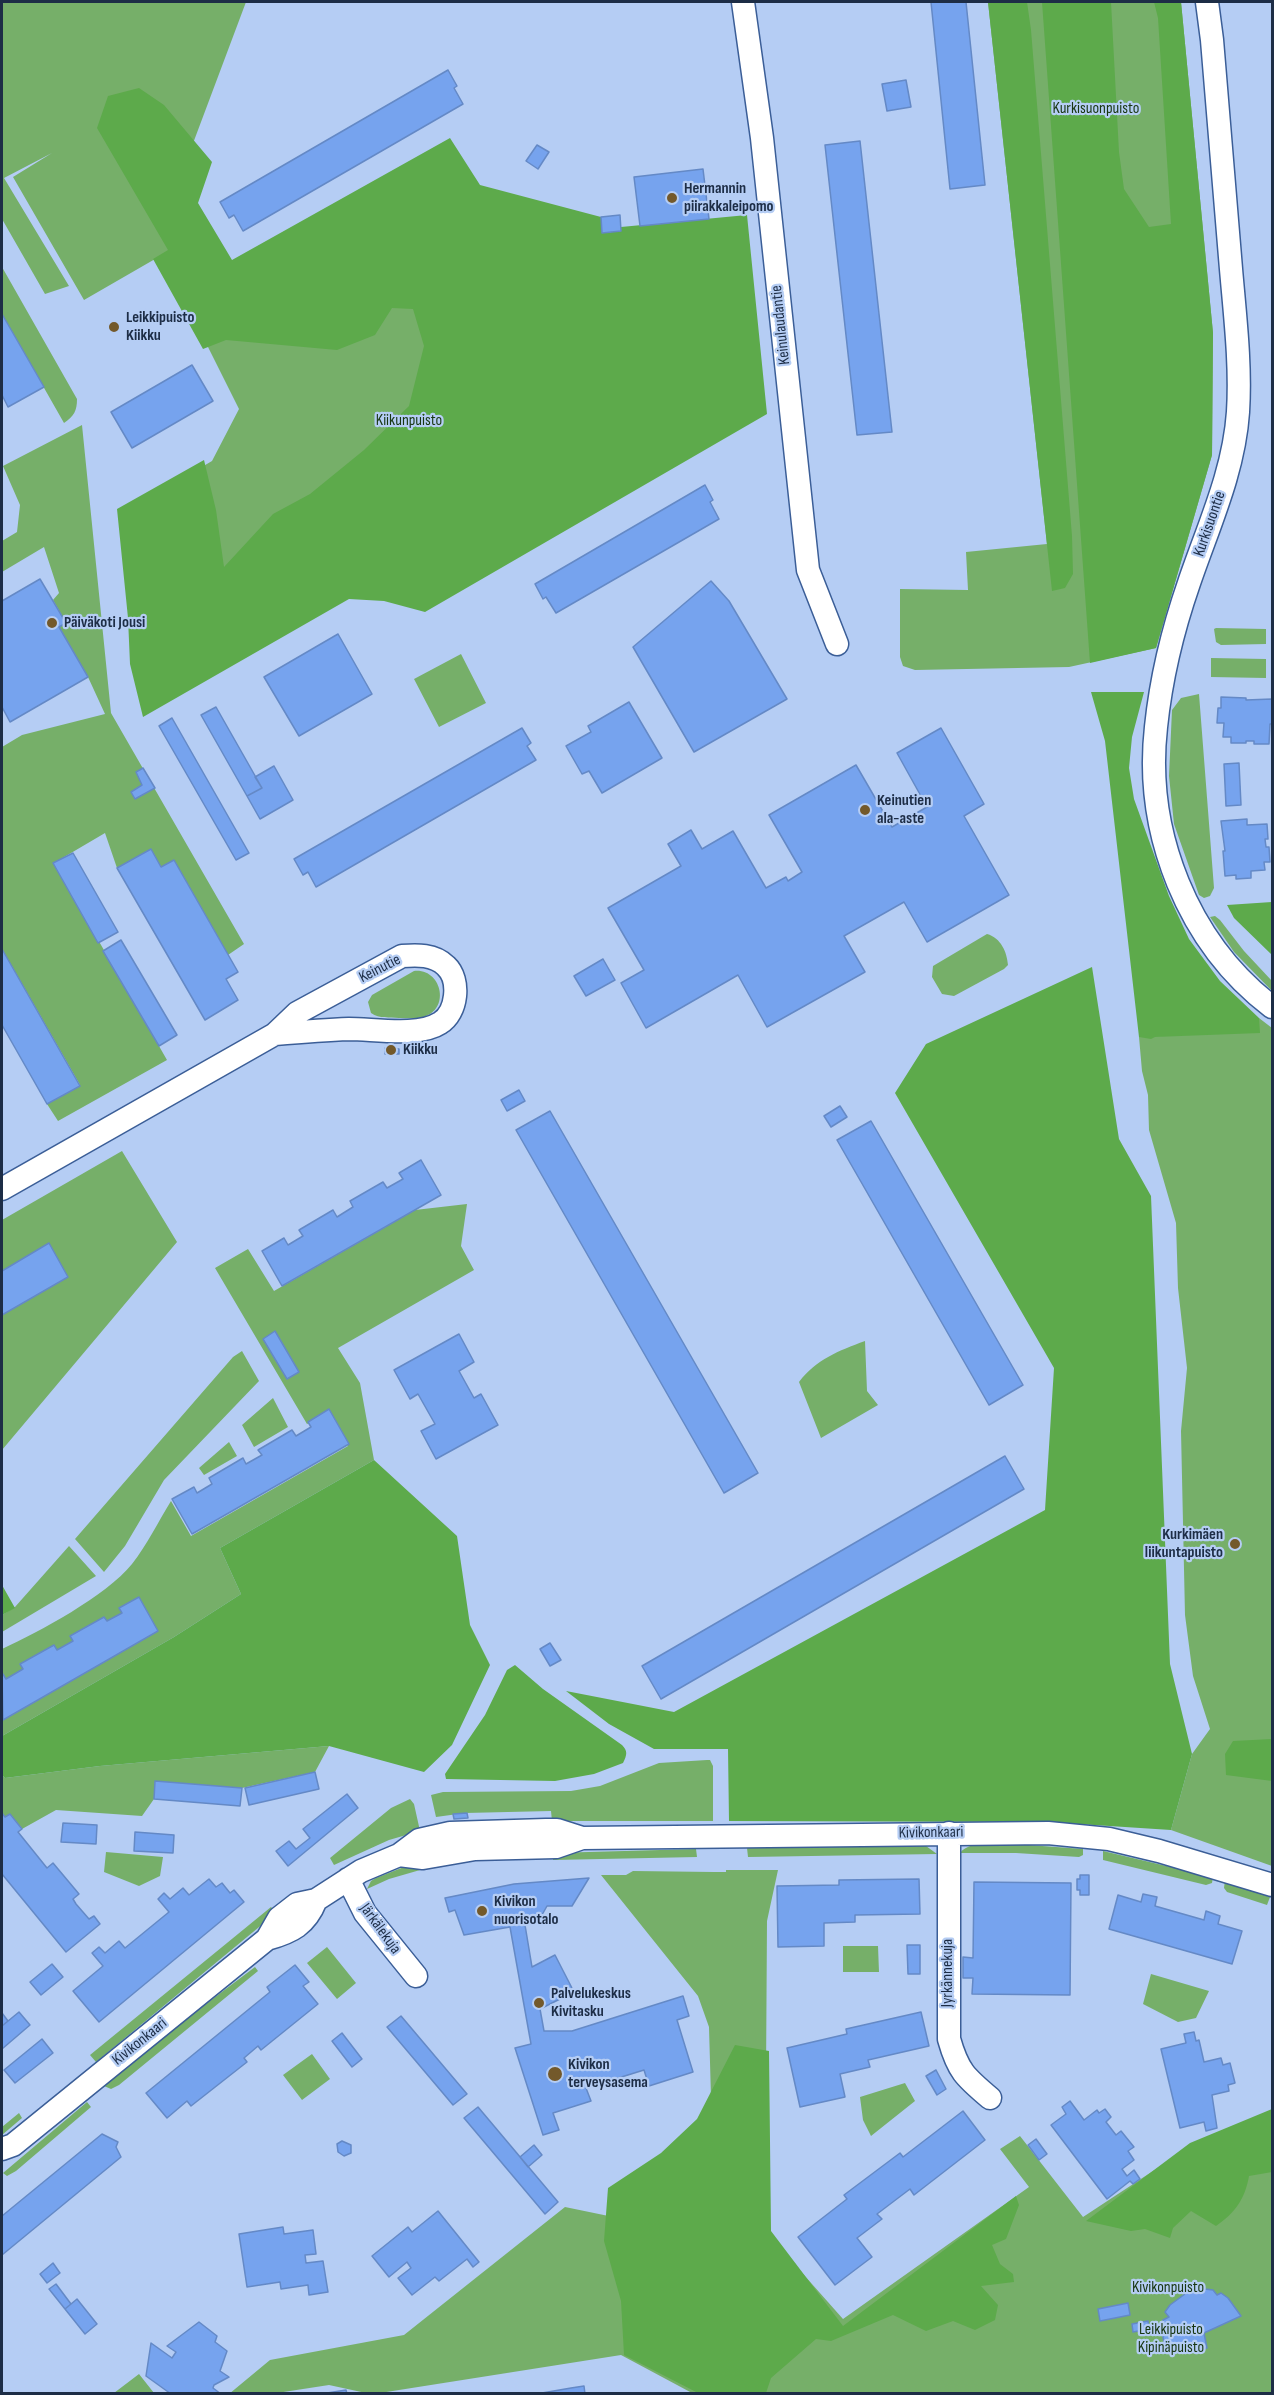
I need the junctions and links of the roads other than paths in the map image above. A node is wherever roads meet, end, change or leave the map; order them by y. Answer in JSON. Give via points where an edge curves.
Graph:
{"nodes":[{"id":1,"x":743,"y":2,"type":"edge"},
{"id":2,"x":1207,"y":2,"type":"edge"},
{"id":3,"x":837,"y":644,"type":"dead end"},
{"id":4,"x":1272,"y":1007,"type":"edge"},
{"id":5,"x":274,"y":1034,"type":"junction"},
{"id":6,"x":2,"y":1189,"type":"edge"},
{"id":7,"x":950,"y":1833,"type":"junction"},
{"id":8,"x":348,"y":1879,"type":"junction"},
{"id":9,"x":1272,"y":1885,"type":"edge"},
{"id":10,"x":416,"y":1976,"type":"dead end"},
{"id":11,"x":990,"y":2098,"type":"dead end"},
{"id":12,"x":7,"y":2147,"type":"edge"},
{"id":13,"x":2,"y":2166,"type":"edge"}],
"edges":[{"from":1,"to":3,"type":"street","name":"Keinulaudantie","via":[[762,138],[808,570]]},
{"from":2,"to":4,"type":"street","name":"Kurkisuontie","via":[[1236,328],[1238,411],[1229,467],[1168,655],[1156,728],[1156,794],[1172,866],[1197,923],[1236,976]]},
{"from":5,"to":5,"type":"street","name":"Keinutie","via":[[347,1029],[423,1030],[441,1023],[452,1012],[453,977],[447,966],[434,959],[402,956],[297,1013]]},
{"from":5,"to":6,"type":"street","name":"Keinutie"},
{"from":7,"to":8,"type":"street","name":"Kivikonkaari","via":[[582,1838],[557,1830],[450,1833],[419,1840],[399,1855]]},
{"from":7,"to":9,"type":"street","name":"Kivikonkaari","via":[[1048,1833],[1109,1839]]},
{"from":7,"to":11,"type":"street","name":"Jyrkännekuja","via":[[949,2038],[964,2076]]},
{"from":8,"to":10,"type":"street","name":"Järkälekuja","via":[[365,1913]]},
{"from":8,"to":12,"type":"street","name":"Kivikonkaari","via":[[316,1900],[297,1904],[279,1918],[267,1939]]},
{"from":12,"to":13,"type":"street","name":"Kivikonkaari"}]}
